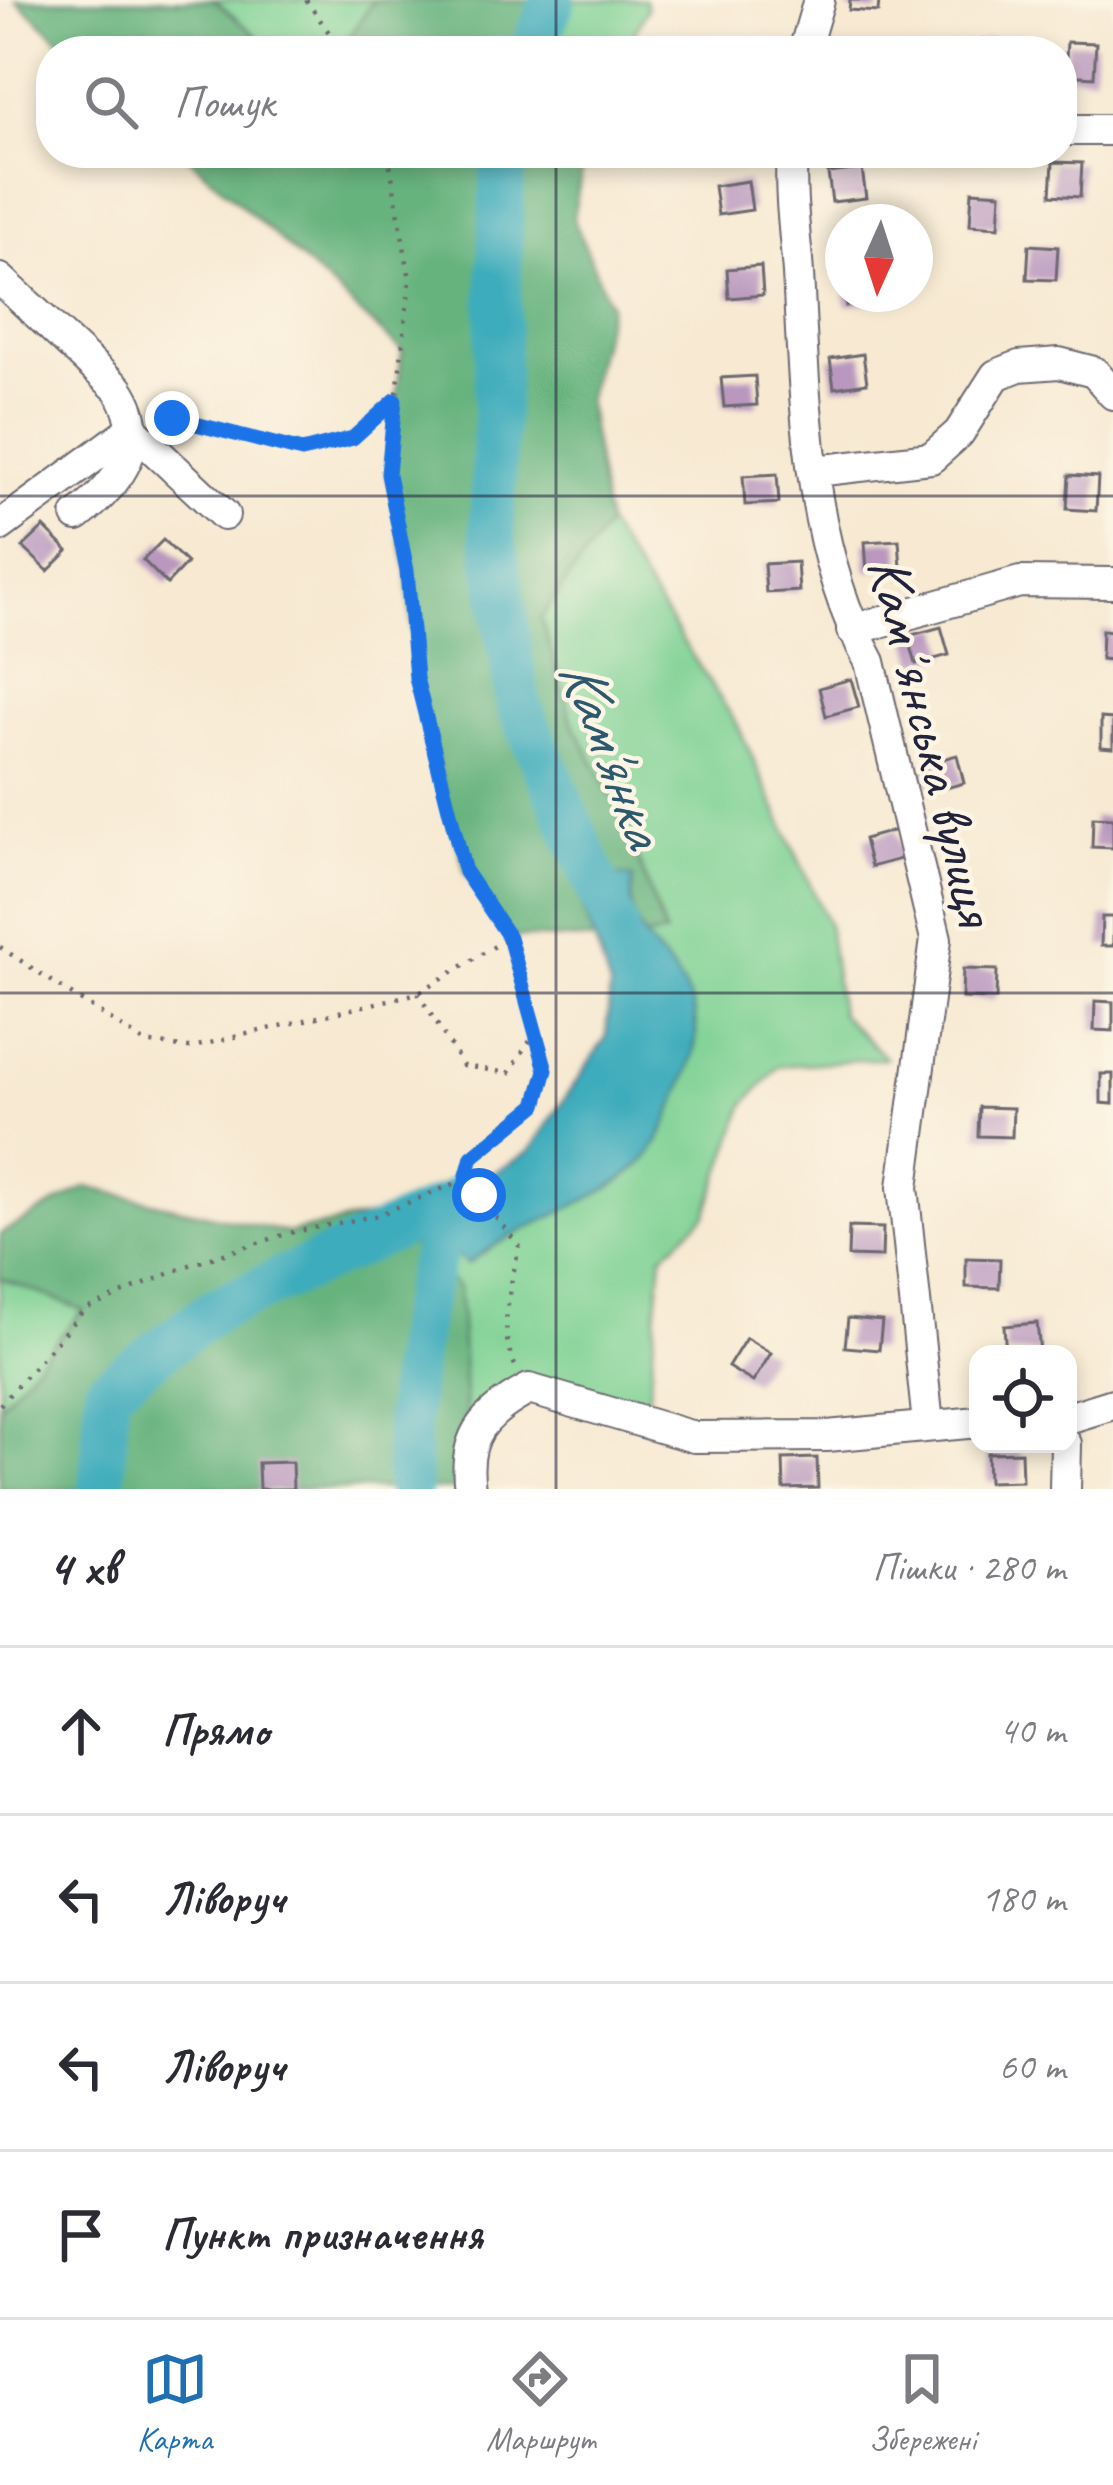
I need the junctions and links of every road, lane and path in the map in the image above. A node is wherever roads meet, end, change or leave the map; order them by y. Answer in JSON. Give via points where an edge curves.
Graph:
{"nodes":[{"id":1,"x":306,"y":0,"type":"edge"},
{"id":2,"x":819,"y":0,"type":"edge"},
{"id":3,"x":331,"y":36,"type":"edge"},
{"id":4,"x":808,"y":36,"type":"edge"},
{"id":5,"x":1077,"y":130,"type":"edge"},
{"id":6,"x":1113,"y":130,"type":"edge"},
{"id":7,"x":391,"y":168,"type":"edge"},
{"id":8,"x":793,"y":168,"type":"edge"},
{"id":9,"x":0,"y":279,"type":"edge"},
{"id":10,"x":1113,"y":394,"type":"edge"},
{"id":11,"x":395,"y":400,"type":"junction"},
{"id":12,"x":131,"y":418,"type":"junction"},
{"id":13,"x":815,"y":471,"type":"junction"},
{"id":14,"x":224,"y":515,"type":"dead end"},
{"id":15,"x":77,"y":516,"type":"dead end"},
{"id":16,"x":0,"y":526,"type":"edge"},
{"id":17,"x":1113,"y":583,"type":"edge"},
{"id":18,"x":852,"y":630,"type":"junction"},
{"id":19,"x":509,"y":937,"type":"junction"},
{"id":20,"x":0,"y":947,"type":"edge"},
{"id":21,"x":418,"y":993,"type":"junction"},
{"id":22,"x":536,"y":1034,"type":"junction"},
{"id":23,"x":466,"y":1179,"type":"junction"},
{"id":24,"x":529,"y":1389,"type":"junction"},
{"id":25,"x":1113,"y":1404,"type":"edge"},
{"id":26,"x":0,"y":1405,"type":"edge"},
{"id":27,"x":1077,"y":1415,"type":"edge"},
{"id":28,"x":969,"y":1422,"type":"edge"},
{"id":29,"x":928,"y":1424,"type":"junction"},
{"id":30,"x":1066,"y":1453,"type":"edge"},
{"id":31,"x":470,"y":1489,"type":"edge"},
{"id":32,"x":1065,"y":1489,"type":"edge"}],
"edges":[{"from":1,"to":3,"type":"path"},
{"from":2,"to":4,"type":"street"},
{"from":5,"to":6,"type":"street"},
{"from":7,"to":11,"type":"path","via":[[410,280]]},
{"from":8,"to":13,"type":"street","name":"Камʼянська вулиця"},
{"from":9,"to":12,"type":"street","via":[[118,389]]},
{"from":10,"to":13,"type":"street","via":[[1094,372],[1059,363],[1019,366],[995,375],[959,433],[931,458]]},
{"from":11,"to":12,"type":"path","via":[[353,438],[302,451]]},
{"from":11,"to":19,"type":"path","via":[[388,474],[416,678],[465,872]]},
{"from":12,"to":14,"type":"street"},
{"from":12,"to":15,"type":"street","via":[[129,460],[112,489]]},
{"from":12,"to":16,"type":"street"},
{"from":13,"to":18,"type":"street","name":"Камʼянська вулиця"},
{"from":17,"to":18,"type":"street","via":[[1020,582]]},
{"from":18,"to":29,"type":"street","name":"Камʼянська вулиця","via":[[870,662],[937,939],[903,1187]]},
{"from":19,"to":21,"type":"path"},
{"from":19,"to":22,"type":"path"},
{"from":20,"to":21,"type":"path","via":[[144,1042],[189,1048]]},
{"from":21,"to":22,"type":"path","via":[[463,1066],[509,1073]]},
{"from":22,"to":23,"type":"path","via":[[546,1070],[536,1105],[472,1157]]},
{"from":23,"to":24,"type":"path","via":[[520,1246],[509,1355]]},
{"from":23,"to":26,"type":"path","via":[[378,1215],[187,1266],[84,1310]]},
{"from":24,"to":29,"type":"street","via":[[694,1437],[827,1436]]},
{"from":24,"to":31,"type":"street","via":[[488,1411],[466,1461]]},
{"from":25,"to":27,"type":"street"},
{"from":28,"to":29,"type":"street"},
{"from":30,"to":32,"type":"street"}]}
